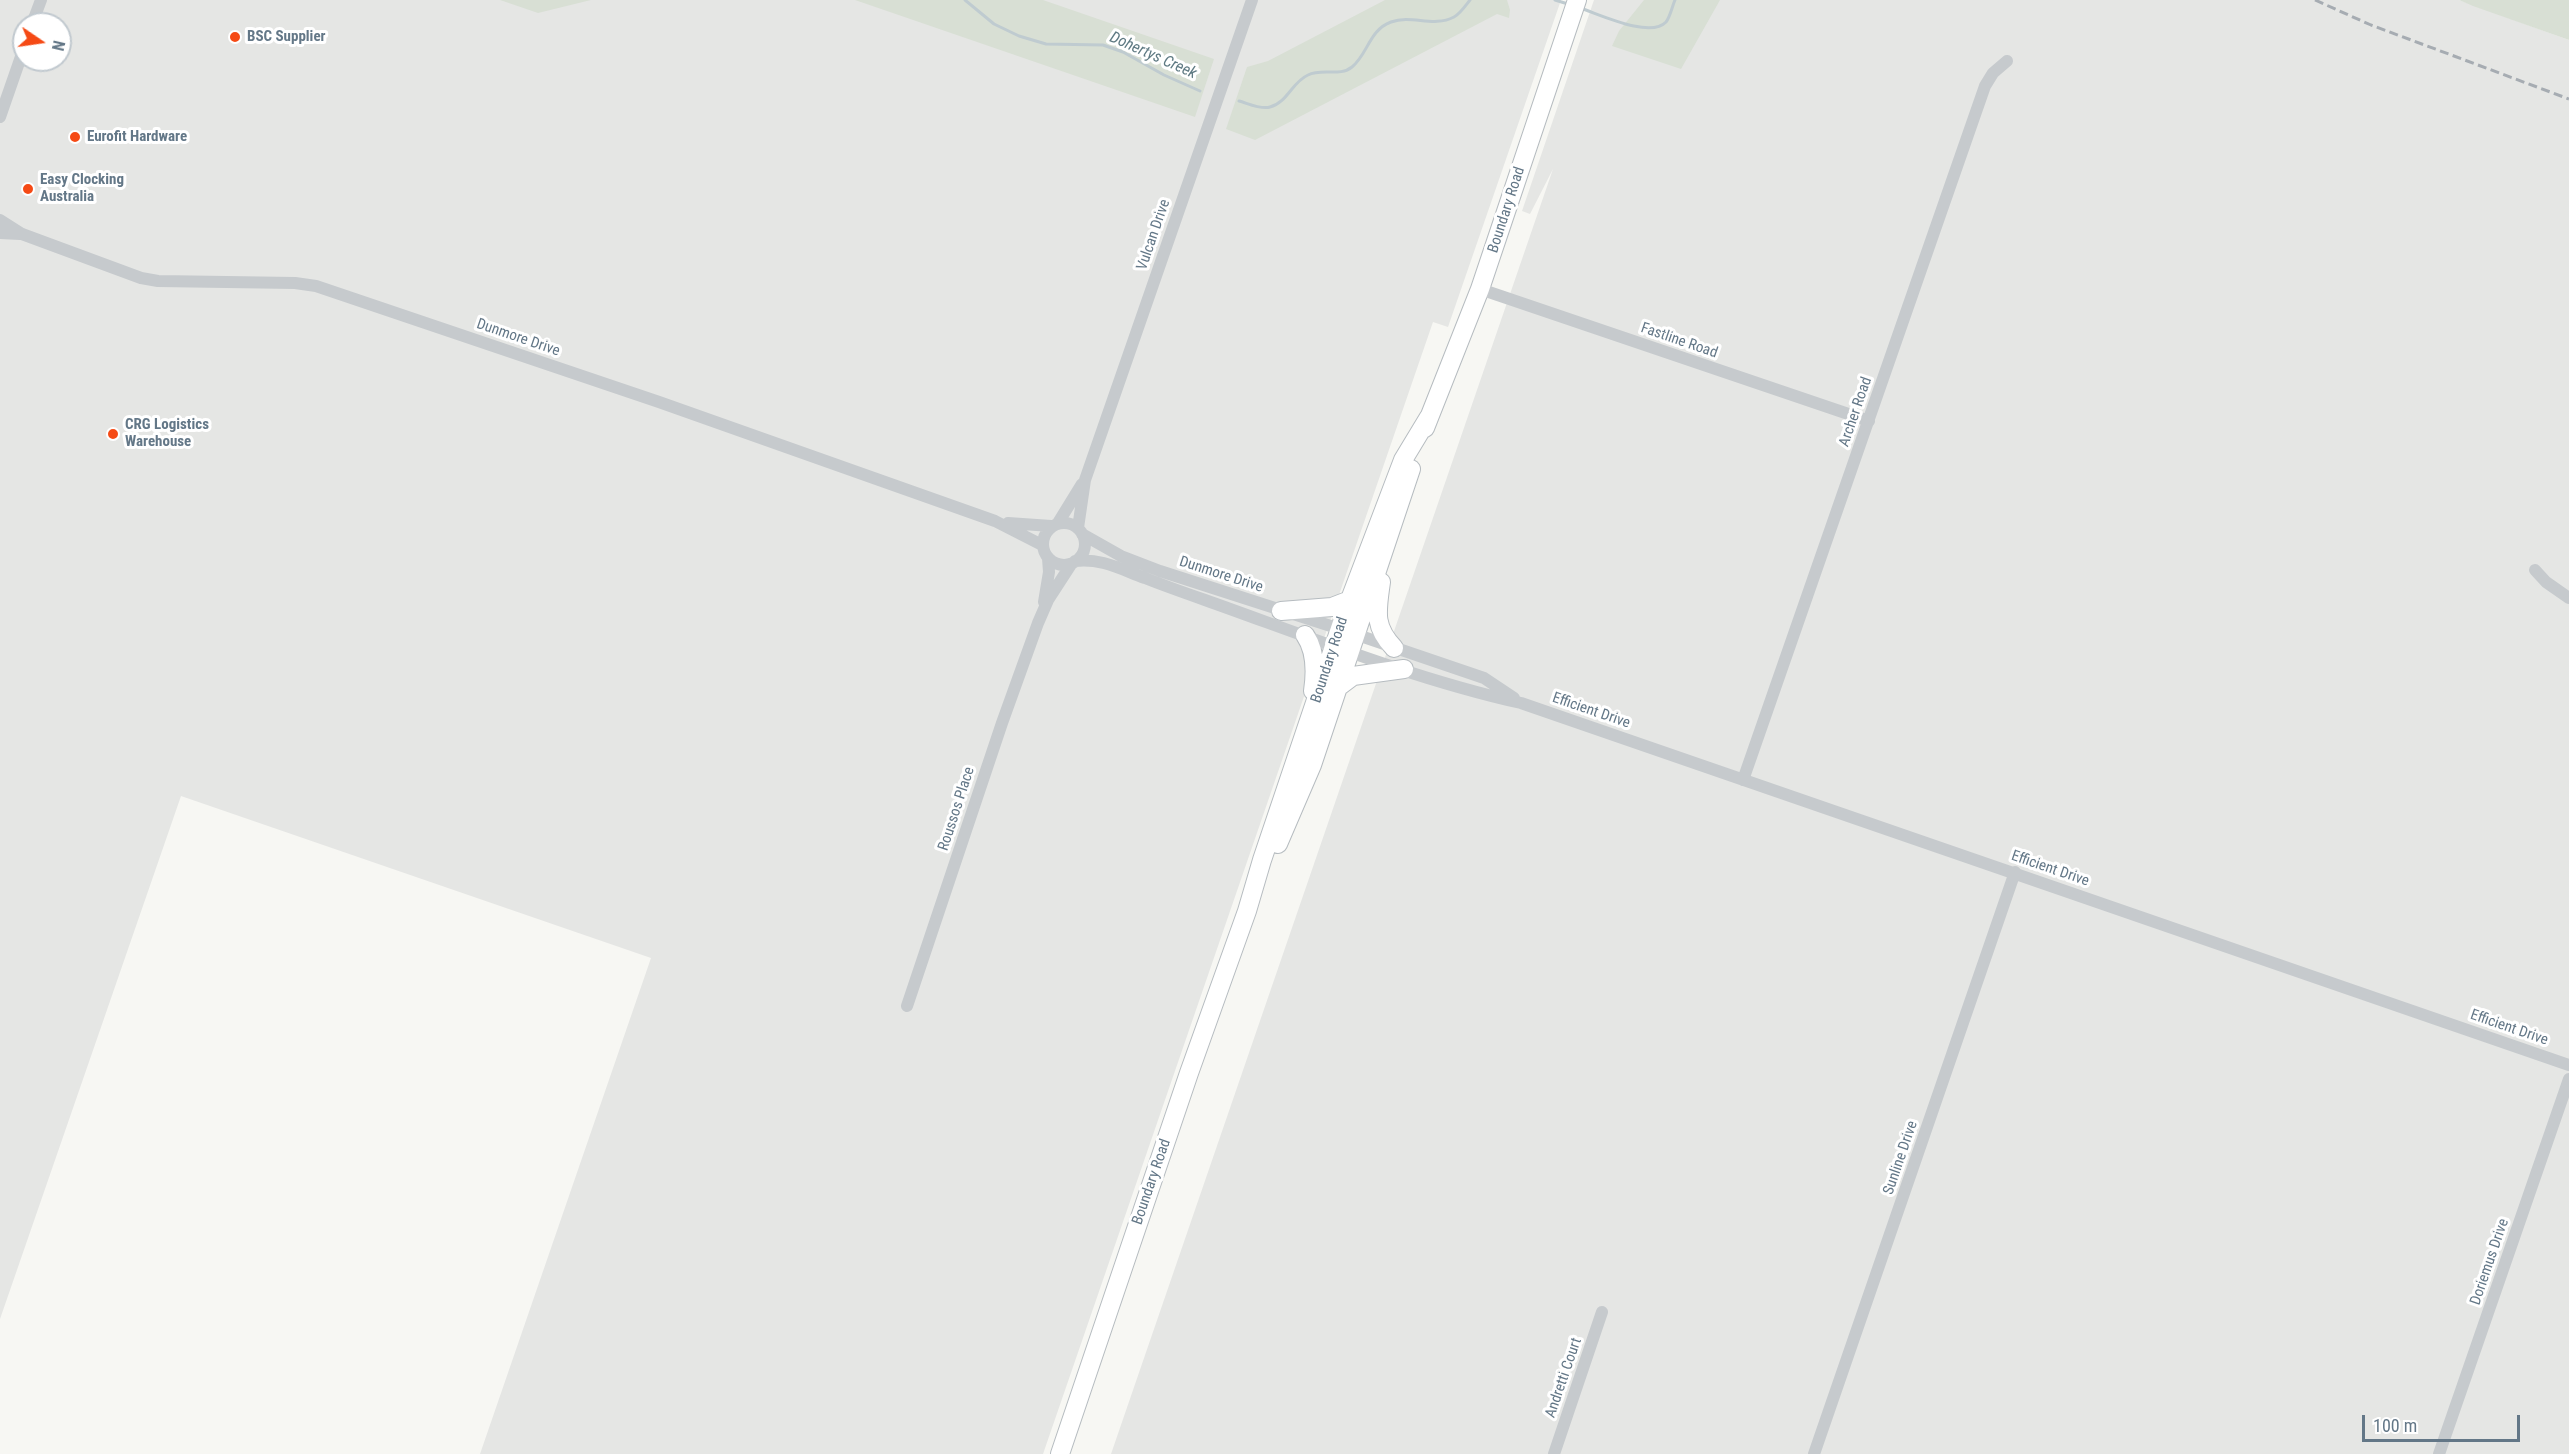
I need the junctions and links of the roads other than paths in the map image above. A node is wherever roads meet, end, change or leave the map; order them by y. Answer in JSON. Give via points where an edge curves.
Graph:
{"nodes":[{"id":1,"x":1252,"y":0,"type":"edge"},
{"id":2,"x":1576,"y":0,"type":"edge"},
{"id":3,"x":2007,"y":61,"type":"dead end"},
{"id":4,"x":16,"y":72,"type":"edge"},
{"id":5,"x":0,"y":117,"type":"edge"},
{"id":6,"x":0,"y":220,"type":"edge"},
{"id":7,"x":0,"y":233,"type":"edge"},
{"id":8,"x":22,"y":234,"type":"junction"},
{"id":9,"x":1480,"y":289,"type":"junction"},
{"id":10,"x":1429,"y":417,"type":"junction"},
{"id":11,"x":1869,"y":421,"type":"junction"},
{"id":12,"x":1085,"y":480,"type":"junction"},
{"id":13,"x":995,"y":521,"type":"junction"},
{"id":14,"x":1055,"y":525,"type":"junction"},
{"id":15,"x":1080,"y":531,"type":"junction"},
{"id":16,"x":1386,"y":544,"type":"junction"},
{"id":17,"x":1042,"y":545,"type":"junction"},
{"id":18,"x":1048,"y":558,"type":"junction"},
{"id":19,"x":1073,"y":562,"type":"junction"},
{"id":20,"x":2535,"y":570,"type":"dead end"},
{"id":21,"x":2569,"y":598,"type":"edge"},
{"id":22,"x":1350,"y":600,"type":"junction"},
{"id":23,"x":1281,"y":611,"type":"junction"},
{"id":24,"x":1038,"y":623,"type":"junction"},
{"id":25,"x":1305,"y":635,"type":"junction"},
{"id":26,"x":1345,"y":640,"type":"junction"},
{"id":27,"x":1394,"y":648,"type":"junction"},
{"id":28,"x":1404,"y":669,"type":"junction"},
{"id":29,"x":1337,"y":688,"type":"junction"},
{"id":30,"x":1521,"y":703,"type":"junction"},
{"id":31,"x":1309,"y":723,"type":"junction"},
{"id":32,"x":1743,"y":780,"type":"junction"},
{"id":33,"x":2015,"y":872,"type":"junction"},
{"id":34,"x":1247,"y":911,"type":"junction"},
{"id":35,"x":907,"y":1006,"type":"dead end"},
{"id":36,"x":2569,"y":1065,"type":"edge"},
{"id":37,"x":2569,"y":1079,"type":"edge"},
{"id":38,"x":1602,"y":1312,"type":"dead end"},
{"id":39,"x":1060,"y":1454,"type":"edge"},
{"id":40,"x":1554,"y":1454,"type":"edge"},
{"id":41,"x":1814,"y":1454,"type":"edge"},
{"id":42,"x":2439,"y":1454,"type":"edge"}],
"edges":[{"from":1,"to":12,"type":"street","name":"Vulcan Drive"},
{"from":2,"to":9,"type":"main road","name":"Boundary Road"},
{"from":3,"to":11,"type":"street","name":"Archer Road","via":[[1985,86]]},
{"from":4,"to":5,"type":"street"},
{"from":6,"to":8,"type":"street","name":"Dunmore Drive"},
{"from":7,"to":8,"type":"street","name":"Dunmore Drive"},
{"from":8,"to":13,"type":"street","name":"Dunmore Drive","via":[[141,278],[316,286]]},
{"from":9,"to":10,"type":"main road","name":"Boundary Road"},
{"from":9,"to":11,"type":"street","name":"Fastline Road"},
{"from":10,"to":16,"type":"main road","name":"Boundary Road"},
{"from":10,"to":22,"type":"main road","name":"Boundary Road","via":[[1402,460]]},
{"from":11,"to":32,"type":"street","name":"Archer Road"},
{"from":12,"to":14,"type":"street","name":"Vulcan Drive"},
{"from":12,"to":15,"type":"street","name":"Vulcan Drive"},
{"from":13,"to":14,"type":"street","name":"Dunmore Drive"},
{"from":13,"to":17,"type":"street","name":"Dunmore Drive"},
{"from":14,"to":15,"type":"street","via":[[1065,522]]},
{"from":14,"to":17,"type":"street"},
{"from":15,"to":19,"type":"street","via":[[1083,552]]},
{"from":15,"to":23,"type":"street","name":"Dunmore Drive","via":[[1121,556]]},
{"from":16,"to":26,"type":"main road","name":"Boundary Road"},
{"from":16,"to":27,"type":"main road","via":[[1378,621],[1380,632]]},
{"from":17,"to":18,"type":"street"},
{"from":18,"to":19,"type":"street","via":[[1059,565]]},
{"from":18,"to":24,"type":"street","name":"Roussos Place","via":[[1047,592]]},
{"from":19,"to":24,"type":"street","name":"Roussos Place"},
{"from":19,"to":25,"type":"street","name":"Dunmore Drive","via":[[1105,562]]},
{"from":20,"to":21,"type":"street"},
{"from":22,"to":23,"type":"main road","via":[[1332,607]]},
{"from":22,"to":26,"type":"main road","name":"Boundary Road"},
{"from":23,"to":26,"type":"street","name":"Dunmore Drive"},
{"from":24,"to":35,"type":"street","name":"Roussos Place"},
{"from":25,"to":26,"type":"street","name":"Dunmore Drive"},
{"from":25,"to":31,"type":"main road","via":[[1311,644],[1315,677]]},
{"from":26,"to":27,"type":"street","name":"Efficient Drive"},
{"from":26,"to":28,"type":"street","name":"Efficient Drive"},
{"from":26,"to":29,"type":"main road","name":"Boundary Road"},
{"from":26,"to":31,"type":"main road","name":"Boundary Road"},
{"from":27,"to":30,"type":"street","name":"Efficient Drive","via":[[1484,678]]},
{"from":28,"to":29,"type":"main road","via":[[1353,675]]},
{"from":28,"to":30,"type":"street","name":"Efficient Drive"},
{"from":29,"to":34,"type":"main road","name":"Boundary Road","via":[[1312,765]]},
{"from":30,"to":32,"type":"street","name":"Efficient Drive"},
{"from":31,"to":34,"type":"main road","name":"Boundary Road"},
{"from":32,"to":33,"type":"street","name":"Efficient Drive"},
{"from":33,"to":36,"type":"street","name":"Efficient Drive"},
{"from":33,"to":41,"type":"street","name":"Sunline Drive"},
{"from":34,"to":39,"type":"main road","name":"Boundary Road"},
{"from":37,"to":42,"type":"street","name":"Doriemus Drive"},
{"from":38,"to":40,"type":"street","name":"Andretti Court"}]}
